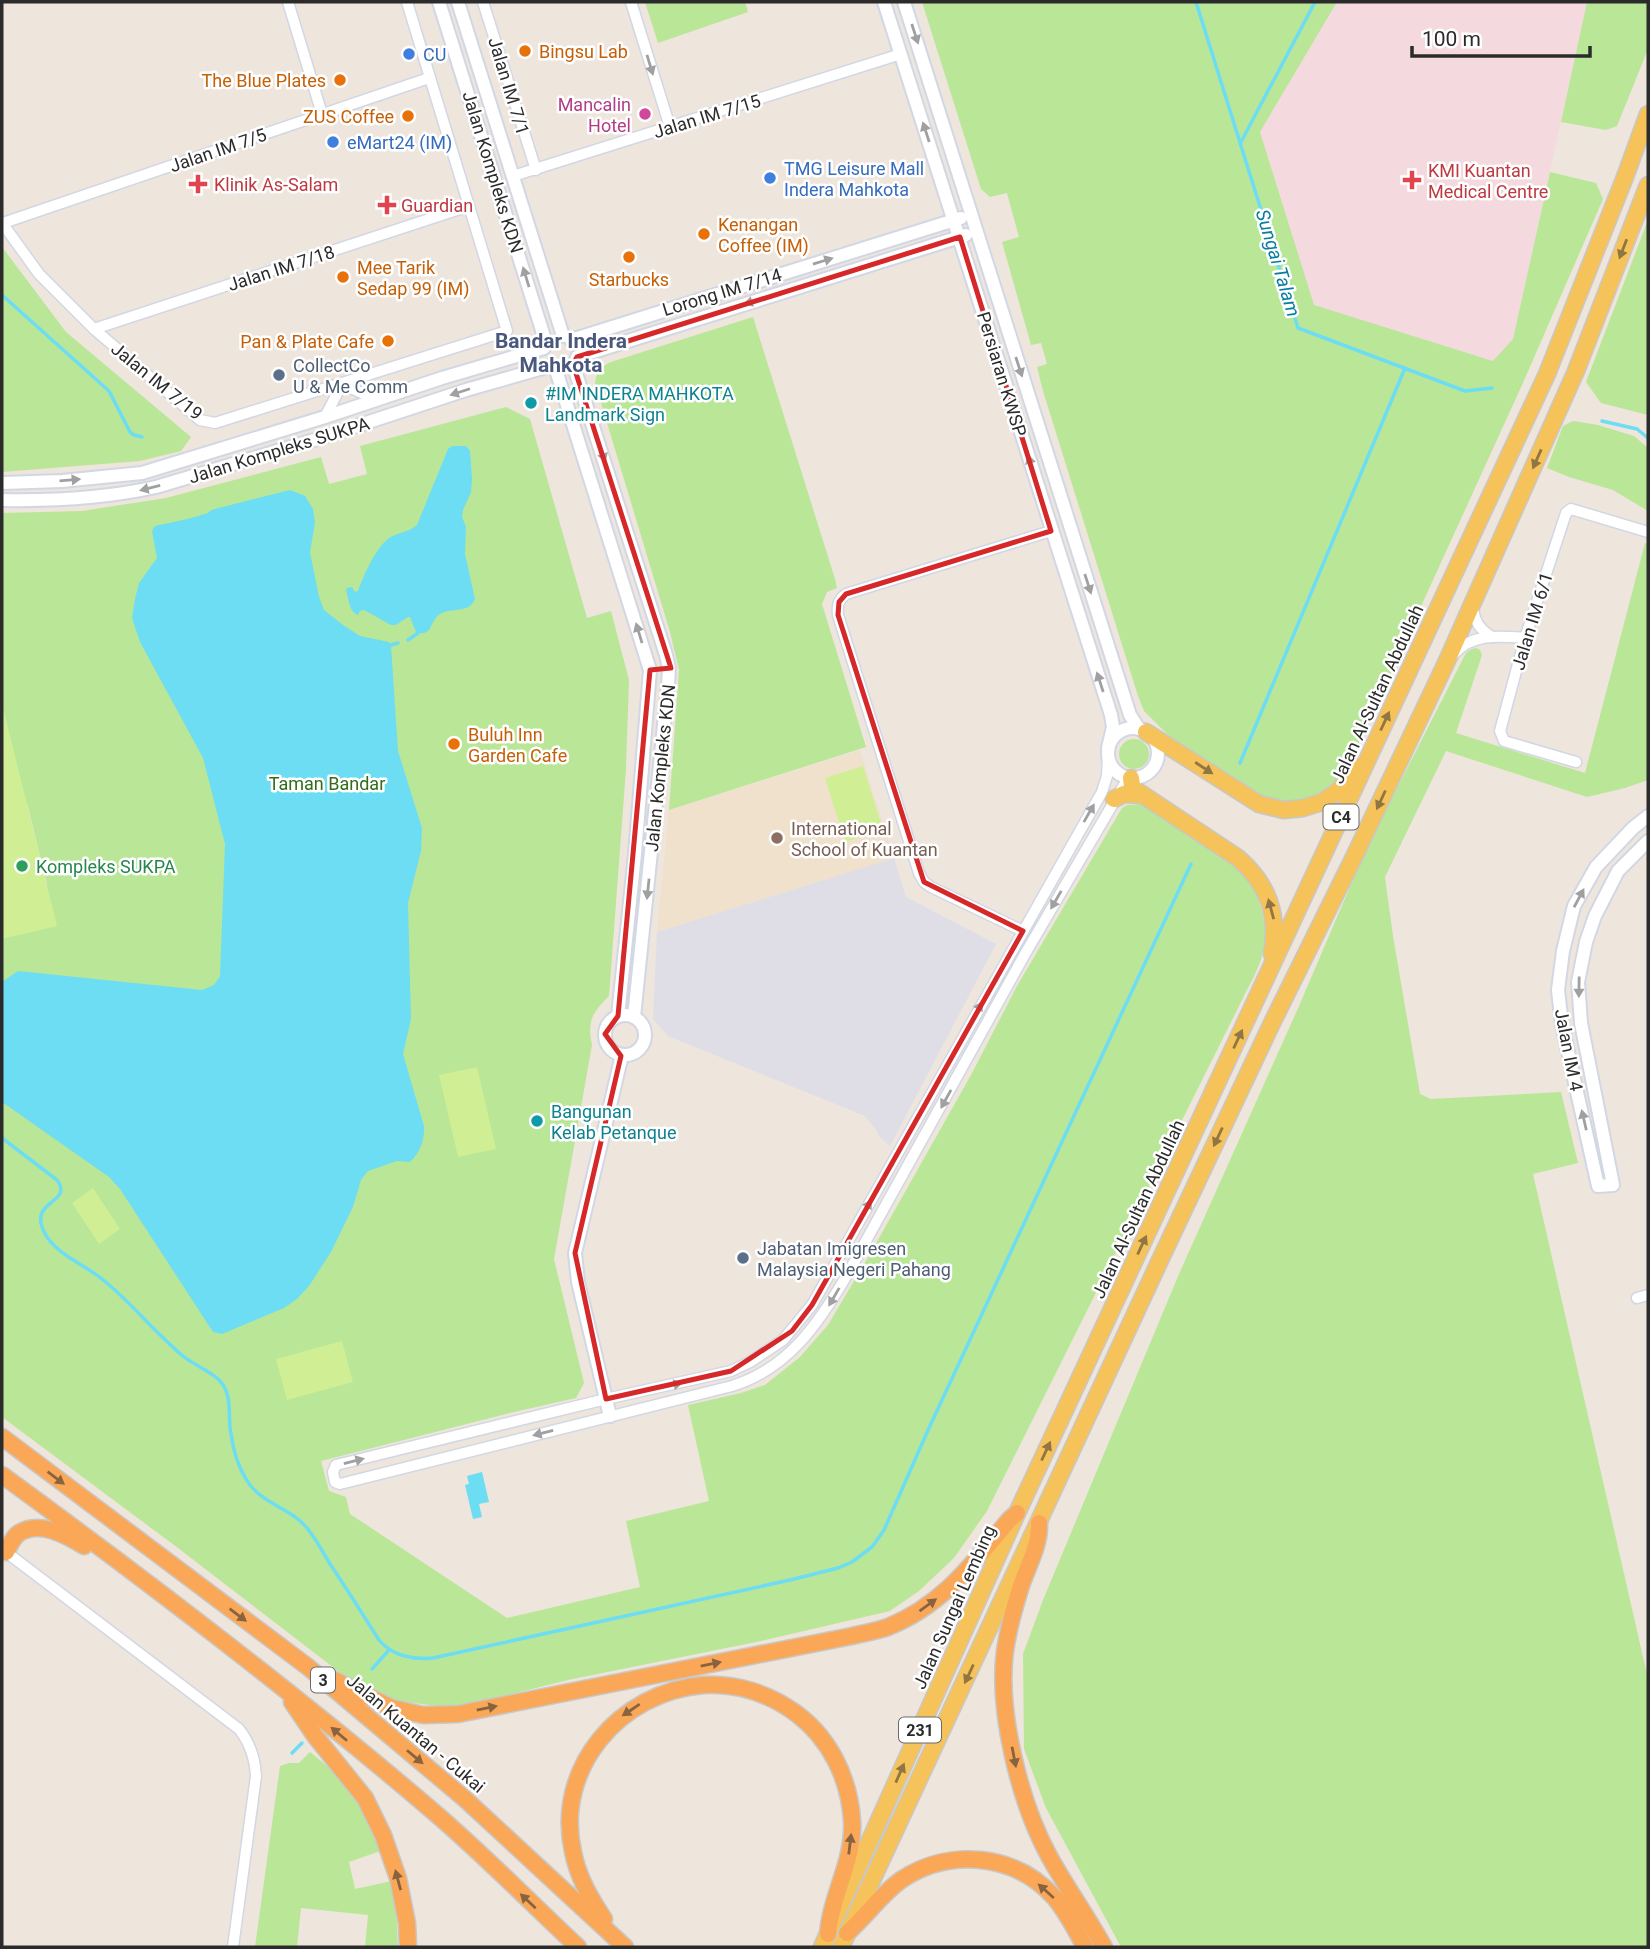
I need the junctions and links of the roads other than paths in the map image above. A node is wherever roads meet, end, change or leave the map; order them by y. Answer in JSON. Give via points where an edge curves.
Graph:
{"nodes":[{"id":1,"x":288,"y":2,"type":"edge"},
{"id":2,"x":407,"y":2,"type":"edge"},
{"id":3,"x":439,"y":2,"type":"edge"},
{"id":4,"x":458,"y":2,"type":"edge"},
{"id":5,"x":483,"y":2,"type":"edge"},
{"id":6,"x":631,"y":2,"type":"edge"},
{"id":7,"x":884,"y":2,"type":"edge"},
{"id":8,"x":904,"y":2,"type":"edge"},
{"id":9,"x":901,"y":54,"type":"junction"},
{"id":10,"x":925,"y":66,"type":"junction"},
{"id":11,"x":907,"y":72,"type":"junction"},
{"id":12,"x":429,"y":78,"type":"junction"},
{"id":13,"x":323,"y":114,"type":"junction"},
{"id":14,"x":1648,"y":114,"type":"edge"},
{"id":15,"x":670,"y":127,"type":"junction"},
{"id":16,"x":536,"y":170,"type":"junction"},
{"id":17,"x":513,"y":176,"type":"junction"},
{"id":18,"x":1648,"y":186,"type":"edge"},
{"id":19,"x":470,"y":206,"type":"junction"},
{"id":20,"x":971,"y":215,"type":"junction"},
{"id":21,"x":954,"y":220,"type":"junction"},
{"id":22,"x":6,"y":222,"type":"joint"},
{"id":23,"x":976,"y":232,"type":"junction"},
{"id":24,"x":960,"y":237,"type":"junction"},
{"id":25,"x":93,"y":329,"type":"junction"},
{"id":26,"x":567,"y":338,"type":"junction"},
{"id":27,"x":545,"y":345,"type":"junction"},
{"id":28,"x":575,"y":360,"type":"junction"},
{"id":29,"x":553,"y":368,"type":"junction"},
{"id":30,"x":342,"y":384,"type":"junction"},
{"id":31,"x":377,"y":400,"type":"junction"},
{"id":32,"x":326,"y":417,"type":"junction"},
{"id":33,"x":2,"y":483,"type":"edge"},
{"id":34,"x":2,"y":500,"type":"edge"},
{"id":35,"x":1064,"y":508,"type":"junction"},
{"id":36,"x":1046,"y":513,"type":"junction"},
{"id":37,"x":1051,"y":531,"type":"junction"},
{"id":38,"x":1648,"y":532,"type":"edge"},
{"id":39,"x":1473,"y":601,"type":"junction"},
{"id":40,"x":1492,"y":637,"type":"junction"},
{"id":41,"x":1525,"y":638,"type":"junction"},
{"id":42,"x":1446,"y":663,"type":"junction"},
{"id":43,"x":668,"y":668,"type":"junction"},
{"id":44,"x":650,"y":670,"type":"junction"},
{"id":45,"x":1143,"y":730,"type":"junction"},
{"id":46,"x":1108,"y":751,"type":"junction"},
{"id":47,"x":1371,"y":752,"type":"junction"},
{"id":48,"x":1576,"y":762,"type":"dead end"},
{"id":49,"x":1130,"y":778,"type":"junction"},
{"id":50,"x":1146,"y":796,"type":"junction"},
{"id":51,"x":1114,"y":799,"type":"junction"},
{"id":52,"x":1648,"y":816,"type":"edge"},
{"id":53,"x":1648,"y":841,"type":"edge"},
{"id":54,"x":1023,"y":931,"type":"junction"},
{"id":55,"x":1014,"y":947,"type":"junction"},
{"id":56,"x":1026,"y":954,"type":"junction"},
{"id":57,"x":1267,"y":976,"type":"junction"},
{"id":58,"x":618,"y":1016,"type":"junction"},
{"id":59,"x":635,"y":1017,"type":"junction"},
{"id":60,"x":622,"y":1055,"type":"junction"},
{"id":61,"x":888,"y":1168,"type":"junction"},
{"id":62,"x":903,"y":1176,"type":"junction"},
{"id":63,"x":1648,"y":1295,"type":"edge"},
{"id":64,"x":1637,"y":1298,"type":"dead end"},
{"id":65,"x":606,"y":1399,"type":"junction"},
{"id":66,"x":610,"y":1416,"type":"junction"},
{"id":67,"x":2,"y":1437,"type":"edge"},
{"id":68,"x":2,"y":1475,"type":"edge"},
{"id":69,"x":1017,"y":1513,"type":"junction"},
{"id":70,"x":1039,"y":1523,"type":"junction"},
{"id":71,"x":4,"y":1558,"type":"edge"},
{"id":72,"x":150,"y":1583,"type":"junction"},
{"id":73,"x":308,"y":1667,"type":"junction"},
{"id":74,"x":280,"y":1685,"type":"junction"},
{"id":75,"x":825,"y":1940,"type":"edge"},
{"id":76,"x":844,"y":1940,"type":"edge"},
{"id":77,"x":233,"y":1947,"type":"edge"},
{"id":78,"x":408,"y":1947,"type":"edge"},
{"id":79,"x":578,"y":1947,"type":"edge"},
{"id":80,"x":625,"y":1947,"type":"edge"},
{"id":81,"x":1085,"y":1947,"type":"edge"},
{"id":82,"x":1104,"y":1947,"type":"edge"}],
"edges":[{"from":1,"to":13,"type":"street"},
{"from":2,"to":12,"type":"street"},
{"from":27,"to":3,"type":"street","name":"Jalan Kompleks KDN","one_way":true},
{"from":4,"to":17,"type":"street","name":"Jalan Kompleks KDN"},
{"from":5,"to":16,"type":"street","name":"Jalan IM 7/1"},
{"from":6,"to":15,"type":"street","one_way":true},
{"from":7,"to":9,"type":"street","name":"Persiaran KWSP"},
{"from":8,"to":10,"type":"street","name":"Persiaran KWSP","one_way":true},
{"from":9,"to":11,"type":"street","name":"Persiaran KWSP"},
{"from":9,"to":15,"type":"street","name":"Jalan IM 7/15"},
{"from":10,"to":11,"type":"street"},
{"from":10,"to":20,"type":"street","name":"Persiaran KWSP"},
{"from":21,"to":11,"type":"street","name":"Persiaran KWSP","one_way":true},
{"from":12,"to":13,"type":"street","name":"Jalan IM 7/5"},
{"from":12,"to":19,"type":"street","name":"Jalan IM 7/19"},
{"from":13,"to":22,"type":"street","name":"Jalan IM 7/5"},
{"from":47,"to":14,"type":"main road","name":"Jalan Al-Sultan Abdullah","number":"C4","one_way":true,"via":[[1547,374]]},
{"from":15,"to":16,"type":"street","name":"Jalan IM 7/15"},
{"from":16,"to":17,"type":"street","name":"Jalan IM 7/15"},
{"from":17,"to":26,"type":"street","name":"Jalan Kompleks KDN"},
{"from":18,"to":39,"type":"main road","number":"C4","one_way":true,"via":[[1576,371]]},
{"from":19,"to":25,"type":"street","name":"Jalan IM 7/18"},
{"from":19,"to":30,"type":"street","name":"Jalan IM 7/19","via":[[507,331]]},
{"from":20,"to":21,"type":"street","name":"Lorong IM 7/14"},
{"from":20,"to":23,"type":"street","name":"Persiaran KWSP"},
{"from":21,"to":24,"type":"street","name":"Persiaran KWSP"},
{"from":26,"to":21,"type":"street","name":"Lorong IM 7/14","one_way":true},
{"from":22,"to":25,"type":"street","name":"Jalan IM 7/19","via":[[5,227],[39,274]]},
{"from":23,"to":24,"type":"street","name":"Lorong IM 7/14"},
{"from":23,"to":35,"type":"street","name":"Persiaran KWSP","one_way":true},
{"from":24,"to":28,"type":"street","name":"Lorong IM 7/14","one_way":true},
{"from":36,"to":24,"type":"street","name":"Persiaran KWSP","one_way":true},
{"from":25,"to":30,"type":"street","name":"Jalan IM 7/19","via":[[200,420],[215,424]]},
{"from":26,"to":27,"type":"street","via":[[555,336]]},
{"from":26,"to":28,"type":"street","via":[[577,348]]},
{"from":27,"to":29,"type":"street","via":[[544,358]]},
{"from":27,"to":31,"type":"street","name":"Jalan Kompleks SUKPA"},
{"from":28,"to":29,"type":"street","via":[[565,369]]},
{"from":28,"to":43,"type":"street","name":"Jalan Kompleks KDN","one_way":true},
{"from":29,"to":34,"type":"street","name":"Jalan Kompleks SUKPA","one_way":true,"via":[[466,390],[136,492]]},
{"from":44,"to":29,"type":"street","name":"Jalan Kompleks KDN","one_way":true},
{"from":30,"to":31,"type":"street"},
{"from":30,"to":32,"type":"street"},
{"from":31,"to":32,"type":"street","name":"Jalan Kompleks SUKPA"},
{"from":33,"to":32,"type":"street","name":"Jalan Kompleks SUKPA","one_way":true,"via":[[136,474]]},
{"from":35,"to":36,"type":"street"},
{"from":35,"to":45,"type":"street","name":"Persiaran KWSP","one_way":true,"via":[[1130,715]]},
{"from":36,"to":37,"type":"street","name":"Persiaran KWSP"},
{"from":46,"to":37,"type":"street","name":"Persiaran KWSP","one_way":true,"via":[[1111,715]]},
{"from":37,"to":54,"type":"street","via":[[846,594],[837,608],[924,882]]},
{"from":38,"to":41,"type":"street","name":"Jalan IM 6/1","via":[[1571,509],[1566,513]]},
{"from":39,"to":40,"type":"street","via":[[1480,629]]},
{"from":39,"to":42,"type":"main road","number":"C4"},
{"from":40,"to":41,"type":"street"},
{"from":40,"to":42,"type":"street","via":[[1459,648]]},
{"from":41,"to":48,"type":"street","name":"Jalan IM 6/1","via":[[1500,731],[1504,741]]},
{"from":42,"to":70,"type":"main road","number":"C4","one_way":true,"via":[[1231,1109]]},
{"from":43,"to":44,"type":"street"},
{"from":43,"to":59,"type":"street","name":"Jalan Kompleks KDN","one_way":true},
{"from":44,"to":58,"type":"street","name":"Jalan Kompleks KDN"},
{"from":45,"to":46,"type":"street","via":[[1122,730]]},
{"from":45,"to":47,"type":"main road","one_way":true,"via":[[1259,804],[1284,810],[1322,802]]},
{"from":45,"to":49,"type":"street","name":"Persiaran KWSP","via":[[1156,742],[1157,758],[1150,772]]},
{"from":46,"to":49,"type":"street","via":[[1112,768]]},
{"from":54,"to":46,"type":"street","one_way":true,"via":[[1102,792]]},
{"from":47,"to":57,"type":"main road","name":"Jalan Al-Sultan Abdullah","number":"C4"},
{"from":49,"to":50,"type":"main road","via":[[1133,788]]},
{"from":49,"to":51,"type":"street"},
{"from":50,"to":51,"type":"main road","via":[[1124,794]]},
{"from":57,"to":50,"type":"main road","one_way":true,"via":[[1274,919],[1267,893],[1254,871]]},
{"from":51,"to":56,"type":"street","one_way":true},
{"from":53,"to":52,"type":"street","name":"Jalan IM 4","one_way":true,"via":[[1618,871],[1595,916],[1578,982],[1581,1023],[1613,1185],[1598,1186],[1562,1025],[1558,990],[1563,951],[1574,906],[1596,867]]},
{"from":54,"to":55,"type":"street"},
{"from":55,"to":56,"type":"street"},
{"from":61,"to":55,"type":"street","one_way":true},
{"from":56,"to":62,"type":"street","one_way":true},
{"from":69,"to":57,"type":"main road","name":"Jalan Al-Sultan Abdullah","number":"C4","one_way":true},
{"from":58,"to":59,"type":"street"},
{"from":58,"to":60,"type":"street","via":[[605,1034],[612,1050]]},
{"from":59,"to":60,"type":"street","via":[[646,1036],[638,1051]]},
{"from":60,"to":65,"type":"street","via":[[575,1253]]},
{"from":61,"to":62,"type":"street"},
{"from":65,"to":61,"type":"street","one_way":true,"via":[[731,1371],[783,1340],[812,1305]]},
{"from":62,"to":66,"type":"street","one_way":true,"via":[[828,1307],[794,1349],[741,1383]]},
{"from":63,"to":64,"type":"street"},
{"from":65,"to":66,"type":"street"},
{"from":66,"to":65,"type":"street","one_way":true,"via":[[340,1484],[332,1472],[336,1465]]},
{"from":67,"to":73,"type":"highway","name":"Jalan Kuantan - Cukai","number":"3","one_way":true},
{"from":68,"to":72,"type":"highway","number":"3"},
{"from":73,"to":69,"type":"highway","one_way":true,"via":[[392,1708],[423,1715],[458,1714],[852,1636],[920,1612],[961,1578]]},
{"from":75,"to":69,"type":"main road","name":"Jalan Sungai Lembing","number":"231","one_way":true},
{"from":70,"to":76,"type":"main road","number":"231","one_way":true},
{"from":70,"to":82,"type":"highway","one_way":true,"via":[[1005,1650],[1009,1730],[1017,1775],[1039,1835]]},
{"from":71,"to":72,"type":"highway","via":[[19,1533],[48,1529]]},
{"from":71,"to":77,"type":"street","via":[[239,1729],[247,1740],[256,1776]]},
{"from":72,"to":74,"type":"highway","number":"3"},
{"from":73,"to":80,"type":"highway","name":"Jalan Kuantan - Cukai","number":"3","one_way":true,"via":[[465,1799]]},
{"from":78,"to":74,"type":"highway","one_way":true,"via":[[398,1878],[371,1810]]},
{"from":79,"to":74,"type":"highway","number":"3","one_way":true,"via":[[437,1815]]},
{"from":75,"to":80,"type":"highway","one_way":true,"via":[[848,1857],[852,1821],[847,1788],[832,1753],[812,1726],[759,1693],[720,1684],[684,1687],[638,1705],[606,1731],[579,1776],[572,1801],[572,1850],[592,1902]]},
{"from":81,"to":76,"type":"highway","one_way":true,"via":[[1054,1897],[1032,1878],[985,1859],[941,1862],[904,1879],[885,1892]]}]}
